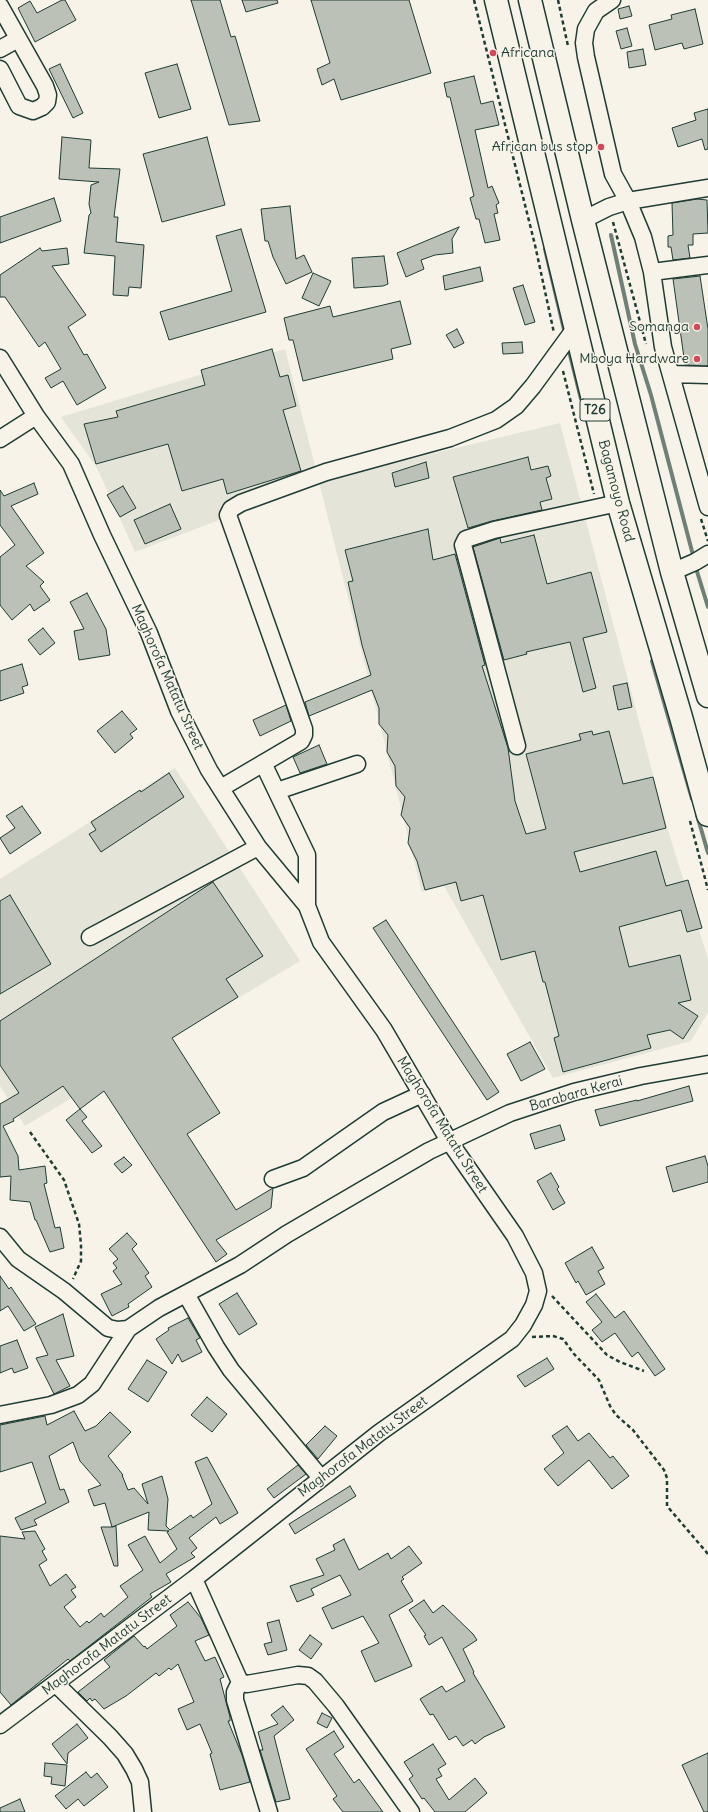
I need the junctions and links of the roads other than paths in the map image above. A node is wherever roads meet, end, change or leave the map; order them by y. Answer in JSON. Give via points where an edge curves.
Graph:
{"nodes":[{"id":1,"x":7,"y":0,"type":"edge"},
{"id":2,"x":496,"y":0,"type":"edge"},
{"id":3,"x":530,"y":0,"type":"edge"},
{"id":4,"x":612,"y":0,"type":"edge"},
{"id":5,"x":0,"y":6,"type":"edge"},
{"id":6,"x":18,"y":38,"type":"junction"},
{"id":7,"x":0,"y":49,"type":"edge"},
{"id":8,"x":0,"y":69,"type":"edge"},
{"id":9,"x":708,"y":188,"type":"edge"},
{"id":10,"x":628,"y":202,"type":"junction"},
{"id":11,"x":583,"y":220,"type":"junction"},
{"id":12,"x":708,"y":265,"type":"edge"},
{"id":13,"x":652,"y":272,"type":"junction"},
{"id":14,"x":576,"y":327,"type":"junction"},
{"id":15,"x":0,"y":358,"type":"edge"},
{"id":16,"x":671,"y":374,"type":"junction"},
{"id":17,"x":708,"y":375,"type":"edge"},
{"id":18,"x":36,"y":416,"type":"junction"},
{"id":19,"x":0,"y":439,"type":"edge"},
{"id":20,"x":608,"y":506,"type":"junction"},
{"id":21,"x":703,"y":510,"type":"edge"},
{"id":22,"x":708,"y":554,"type":"edge"},
{"id":23,"x":672,"y":572,"type":"junction"},
{"id":24,"x":708,"y":696,"type":"edge"},
{"id":25,"x":517,"y":746,"type":"dead end"},
{"id":26,"x":263,"y":763,"type":"junction"},
{"id":27,"x":357,"y":764,"type":"dead end"},
{"id":28,"x":221,"y":788,"type":"junction"},
{"id":29,"x":277,"y":791,"type":"junction"},
{"id":30,"x":708,"y":815,"type":"edge"},
{"id":31,"x":258,"y":847,"type":"junction"},
{"id":32,"x":306,"y":906,"type":"junction"},
{"id":33,"x":90,"y":937,"type":"dead end"},
{"id":34,"x":708,"y":1064,"type":"edge"},
{"id":35,"x":422,"y":1094,"type":"junction"},
{"id":36,"x":449,"y":1141,"type":"junction"},
{"id":37,"x":273,"y":1179,"type":"dead end"},
{"id":38,"x":0,"y":1237,"type":"edge"},
{"id":39,"x":186,"y":1294,"type":"junction"},
{"id":40,"x":128,"y":1329,"type":"junction"},
{"id":41,"x":0,"y":1414,"type":"edge"},
{"id":42,"x":321,"y":1478,"type":"junction"},
{"id":43,"x":194,"y":1579,"type":"junction"},
{"id":44,"x":240,"y":1682,"type":"junction"},
{"id":45,"x":56,"y":1684,"type":"junction"},
{"id":46,"x":0,"y":1725,"type":"edge"},
{"id":47,"x":143,"y":1812,"type":"edge"},
{"id":48,"x":269,"y":1812,"type":"edge"},
{"id":49,"x":411,"y":1812,"type":"edge"}],
"edges":[{"from":1,"to":5,"type":"street"},
{"from":2,"to":14,"type":"highway","name":"Bagamoyo Road","number":"T26"},
{"from":3,"to":11,"type":"highway","number":"T26"},
{"from":4,"to":10,"type":"street","via":[[596,11],[586,29],[584,43],[613,174]]},
{"from":5,"to":6,"type":"street"},
{"from":6,"to":7,"type":"street"},
{"from":6,"to":8,"type":"street","via":[[45,86],[47,102],[33,111],[19,106]]},
{"from":9,"to":10,"type":"street"},
{"from":10,"to":11,"type":"street","via":[[609,207]]},
{"from":10,"to":13,"type":"street","via":[[643,237]]},
{"from":11,"to":23,"type":"highway","number":"T26"},
{"from":12,"to":13,"type":"street"},
{"from":13,"to":16,"type":"street","via":[[663,346]]},
{"from":14,"to":20,"type":"highway","name":"Bagamoyo Road","number":"T26"},
{"from":14,"to":26,"type":"street","via":[[516,406],[496,420],[450,438],[326,472],[241,503],[230,511],[228,515],[304,728],[301,741]]},
{"from":15,"to":18,"type":"street","name":"Maghorofa Matatu Street"},
{"from":16,"to":17,"type":"street"},
{"from":16,"to":21,"type":"street"},
{"from":18,"to":19,"type":"street"},
{"from":18,"to":28,"type":"street","name":"Maghorofa Matatu Street","via":[[71,464],[149,633],[180,711]]},
{"from":20,"to":25,"type":"street","via":[[494,530],[466,539],[463,545]]},
{"from":20,"to":30,"type":"highway","name":"Bagamoyo Road","number":"T26","via":[[679,710]]},
{"from":22,"to":23,"type":"street"},
{"from":23,"to":24,"type":"highway","number":"T26"},
{"from":26,"to":28,"type":"street"},
{"from":26,"to":29,"type":"street"},
{"from":27,"to":29,"type":"street"},
{"from":28,"to":31,"type":"street","name":"Maghorofa Matatu Street"},
{"from":29,"to":32,"type":"street","via":[[306,855]]},
{"from":31,"to":32,"type":"street","name":"Maghorofa Matatu Street"},
{"from":31,"to":33,"type":"street"},
{"from":32,"to":35,"type":"street","name":"Maghorofa Matatu Street","via":[[321,942],[384,1030]]},
{"from":34,"to":36,"type":"street","name":"Barabara Kerai","via":[[574,1092],[510,1113]]},
{"from":35,"to":36,"type":"street","name":"Maghorofa Matatu Street"},
{"from":35,"to":37,"type":"street","via":[[383,1112],[303,1168]]},
{"from":36,"to":39,"type":"street","name":"Barabara Kerai","via":[[293,1230],[240,1265]]},
{"from":36,"to":42,"type":"street","name":"Maghorofa Matatu Street","via":[[515,1236],[535,1278],[538,1292],[534,1305],[512,1339],[379,1433]]},
{"from":38,"to":40,"type":"street","via":[[18,1259],[64,1291],[108,1328]]},
{"from":39,"to":40,"type":"street","name":"Barabara Kerai"},
{"from":39,"to":42,"type":"street","via":[[231,1370]]},
{"from":40,"to":41,"type":"street","via":[[92,1384],[78,1395],[51,1405]]},
{"from":42,"to":43,"type":"street","name":"Maghorofa Matatu Street"},
{"from":43,"to":44,"type":"street"},
{"from":43,"to":45,"type":"street","name":"Maghorofa Matatu Street"},
{"from":44,"to":48,"type":"street","via":[[235,1692],[235,1700]]},
{"from":44,"to":49,"type":"street","via":[[247,1684],[298,1675],[308,1676],[315,1681],[336,1706]]},
{"from":45,"to":46,"type":"street","name":"Maghorofa Matatu Street"},
{"from":45,"to":47,"type":"street","via":[[125,1754],[140,1782]]}]}
